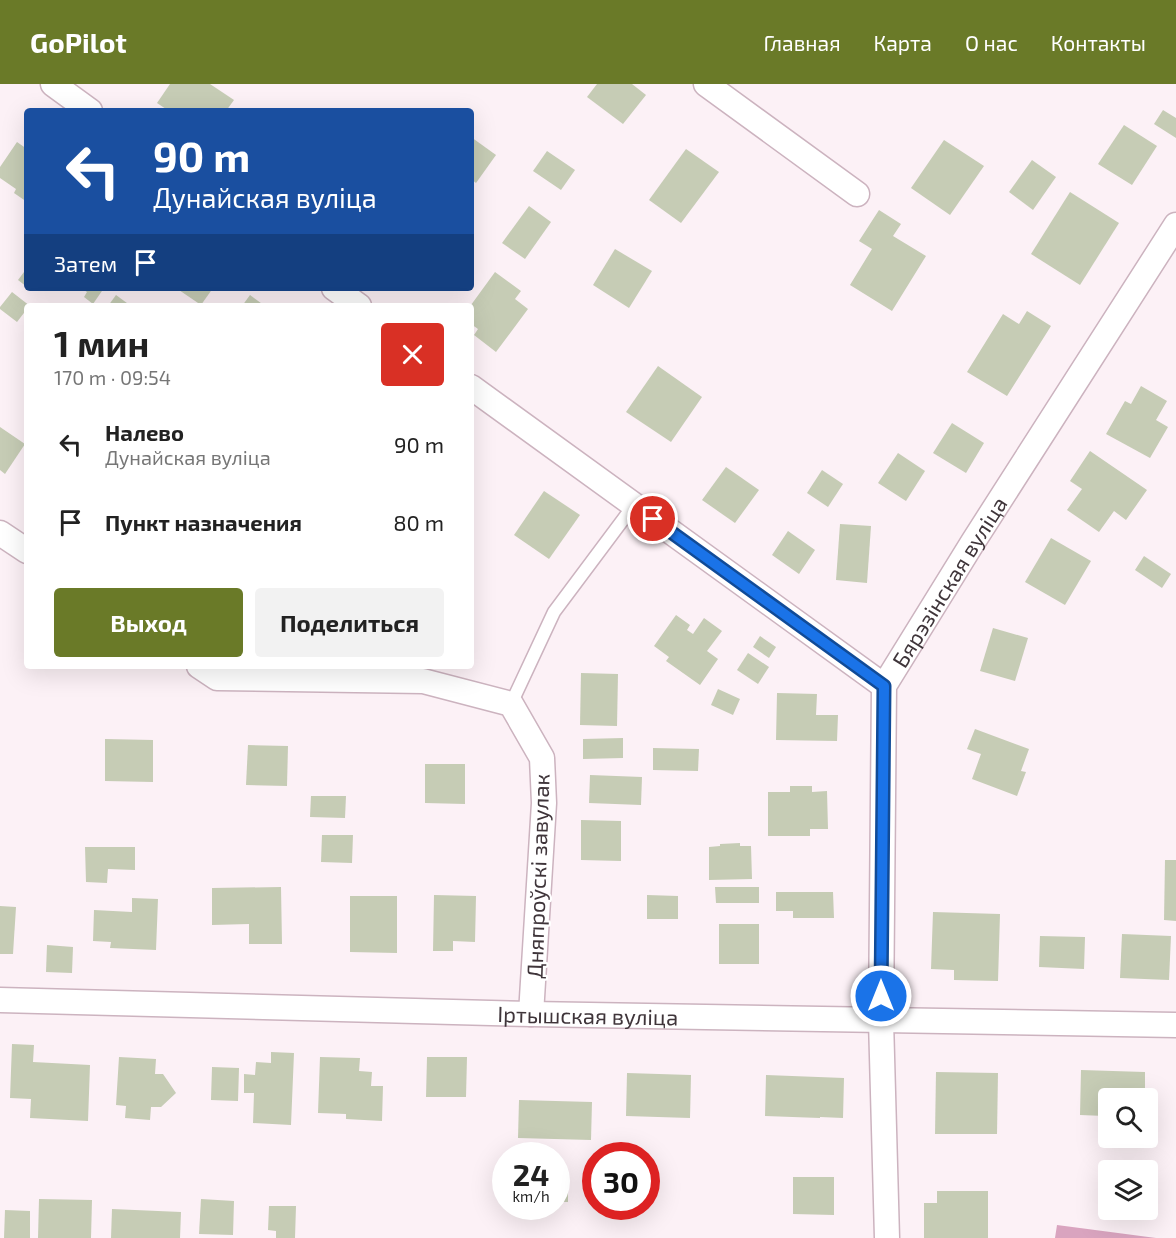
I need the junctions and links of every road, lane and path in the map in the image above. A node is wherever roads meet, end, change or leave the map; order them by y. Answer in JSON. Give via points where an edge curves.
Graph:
{"nodes":[{"id":1,"x":53,"y":84,"type":"edge"},
{"id":2,"x":706,"y":84,"type":"edge"},
{"id":3,"x":86,"y":108,"type":"edge"},
{"id":4,"x":857,"y":194,"type":"dead end"},
{"id":5,"x":1176,"y":225,"type":"edge"},
{"id":6,"x":338,"y":291,"type":"edge"},
{"id":7,"x":355,"y":303,"type":"edge"},
{"id":8,"x":474,"y":389,"type":"edge"},
{"id":9,"x":634,"y":505,"type":"junction"},
{"id":10,"x":0,"y":533,"type":"edge"},
{"id":11,"x":24,"y":549,"type":"edge"},
{"id":12,"x":204,"y":669,"type":"edge"},
{"id":13,"x":884,"y":686,"type":"junction"},
{"id":14,"x":511,"y":704,"type":"junction"},
{"id":15,"x":0,"y":1000,"type":"edge"},
{"id":16,"x":531,"y":1014,"type":"junction"},
{"id":17,"x":881,"y":1020,"type":"junction"},
{"id":18,"x":1176,"y":1025,"type":"edge"},
{"id":19,"x":887,"y":1238,"type":"edge"}],
"edges":[{"from":1,"to":3,"type":"street"},
{"from":2,"to":4,"type":"street"},
{"from":5,"to":13,"type":"street","name":"Бярэзінская вуліца"},
{"from":6,"to":7,"type":"street"},
{"from":8,"to":9,"type":"street"},
{"from":9,"to":13,"type":"street"},
{"from":9,"to":14,"type":"lane","via":[[554,612]]},
{"from":10,"to":11,"type":"street"},
{"from":12,"to":14,"type":"street","via":[[217,678],[423,681]]},
{"from":13,"to":17,"type":"street","name":"Бярэзінская вуліца"},
{"from":14,"to":16,"type":"street","name":"Дняпроўскі завулак","via":[[542,758],[544,802]]},
{"from":15,"to":16,"type":"street","name":"Іртышская вуліца"},
{"from":16,"to":17,"type":"street","name":"Іртышская вуліца"},
{"from":17,"to":18,"type":"street","name":"Іртышская вуліца"},
{"from":17,"to":19,"type":"street","name":"Бярэзінская вуліца"}]}
